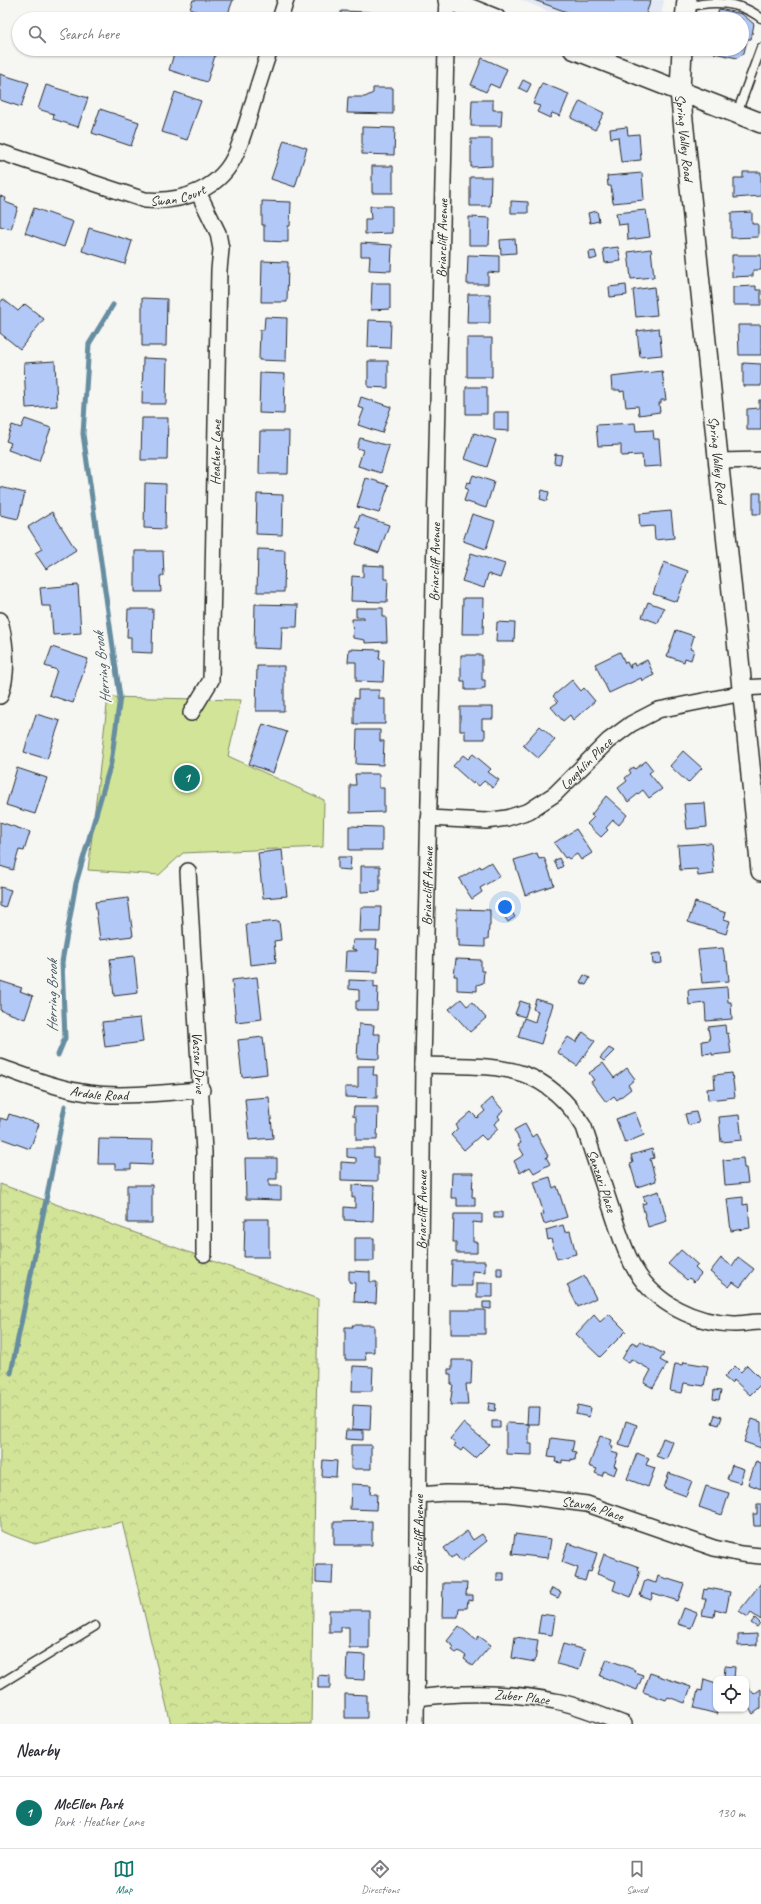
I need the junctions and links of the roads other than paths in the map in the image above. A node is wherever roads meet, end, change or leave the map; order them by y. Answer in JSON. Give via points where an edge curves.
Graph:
{"nodes":[{"id":1,"x":286,"y":0,"type":"edge"},
{"id":2,"x":449,"y":4,"type":"edge"},
{"id":3,"x":686,"y":9,"type":"edge"},
{"id":4,"x":282,"y":12,"type":"edge"},
{"id":5,"x":474,"y":12,"type":"edge"},
{"id":6,"x":761,"y":18,"type":"edge"},
{"id":7,"x":761,"y":48,"type":"edge"},
{"id":8,"x":268,"y":56,"type":"edge"},
{"id":9,"x":446,"y":56,"type":"edge"},
{"id":10,"x":591,"y":56,"type":"edge"},
{"id":11,"x":682,"y":56,"type":"edge"},
{"id":12,"x":680,"y":91,"type":"junction"},
{"id":13,"x":737,"y":113,"type":"junction"},
{"id":14,"x":761,"y":123,"type":"edge"},
{"id":15,"x":0,"y":152,"type":"edge"},
{"id":16,"x":198,"y":192,"type":"junction"},
{"id":17,"x":761,"y":460,"type":"edge"},
{"id":18,"x":718,"y":461,"type":"junction"},
{"id":19,"x":0,"y":620,"type":"edge"},
{"id":20,"x":761,"y":687,"type":"edge"},
{"id":21,"x":742,"y":691,"type":"junction"},
{"id":22,"x":0,"y":696,"type":"edge"},
{"id":23,"x":191,"y":713,"type":"dead end"},
{"id":24,"x":428,"y":818,"type":"junction"},
{"id":25,"x":188,"y":871,"type":"dead end"},
{"id":26,"x":761,"y":871,"type":"edge"},
{"id":27,"x":423,"y":1065,"type":"junction"},
{"id":28,"x":0,"y":1067,"type":"edge"},
{"id":29,"x":202,"y":1090,"type":"junction"},
{"id":30,"x":204,"y":1254,"type":"dead end"},
{"id":31,"x":761,"y":1322,"type":"edge"},
{"id":32,"x":418,"y":1495,"type":"junction"},
{"id":33,"x":761,"y":1556,"type":"edge"},
{"id":34,"x":95,"y":1626,"type":"dead end"},
{"id":35,"x":0,"y":1684,"type":"edge"},
{"id":36,"x":416,"y":1698,"type":"junction"},
{"id":37,"x":416,"y":1724,"type":"edge"},
{"id":38,"x":624,"y":1724,"type":"edge"}],
"edges":[{"from":1,"to":4,"type":"street"},
{"from":2,"to":5,"type":"street"},
{"from":3,"to":6,"type":"lane","via":[[702,3],[730,4],[745,8]]},
{"from":7,"to":13,"type":"lane"},
{"from":8,"to":16,"type":"street","name":"Swan Court","via":[[237,152],[214,182]]},
{"from":9,"to":24,"type":"street","name":"Briarcliff Avenue"},
{"from":10,"to":12,"type":"street"},
{"from":11,"to":12,"type":"street","name":"Spring Valley Road"},
{"from":12,"to":13,"type":"street"},
{"from":12,"to":18,"type":"street","name":"Spring Valley Road"},
{"from":13,"to":14,"type":"street"},
{"from":15,"to":16,"type":"street","name":"Swan Court","via":[[144,200],[162,202],[181,199]]},
{"from":16,"to":23,"type":"street","name":"Heather Lane","via":[[214,225],[221,249],[211,680]]},
{"from":17,"to":18,"type":"street"},
{"from":18,"to":21,"type":"street","name":"Spring Valley Road"},
{"from":19,"to":22,"type":"street","via":[[6,666]]},
{"from":20,"to":21,"type":"street","name":"Loughlin Place"},
{"from":21,"to":24,"type":"street","name":"Loughlin Place","via":[[658,710],[631,724],[608,741],[555,794],[529,811],[486,821]]},
{"from":21,"to":26,"type":"street","name":"Spring Valley Road"},
{"from":24,"to":27,"type":"street","name":"Briarcliff Avenue"},
{"from":25,"to":29,"type":"street","name":"Vassar Drive"},
{"from":27,"to":31,"type":"street","name":"Sanzari Place","via":[[501,1067],[541,1081],[574,1111],[584,1128],[626,1252],[636,1272],[650,1289],[667,1303],[690,1316],[713,1323]]},
{"from":27,"to":32,"type":"street","name":"Briarcliff Avenue"},
{"from":28,"to":29,"type":"street","name":"Ardale Road","via":[[54,1086],[88,1093],[118,1095]]},
{"from":29,"to":30,"type":"street","name":"Vassar Drive"},
{"from":32,"to":33,"type":"street","name":"Stavola Place","via":[[508,1494],[587,1504],[714,1548]]},
{"from":32,"to":36,"type":"street","name":"Briarcliff Avenue"},
{"from":34,"to":35,"type":"lane"},
{"from":36,"to":37,"type":"street","name":"Briarcliff Avenue"},
{"from":36,"to":38,"type":"street","name":"Zuber Place","via":[[444,1694],[515,1695],[557,1701]]}]}
